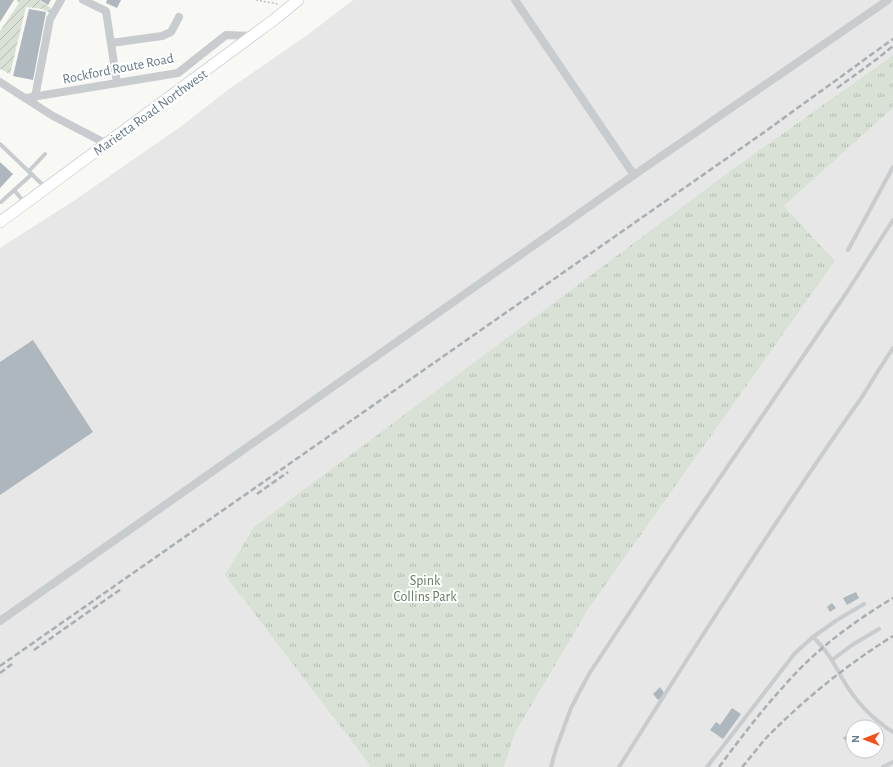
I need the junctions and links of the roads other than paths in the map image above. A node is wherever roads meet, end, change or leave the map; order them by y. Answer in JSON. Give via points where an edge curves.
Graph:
{"nodes":[{"id":1,"x":61,"y":0,"type":"edge"},
{"id":2,"x":83,"y":0,"type":"edge"},
{"id":3,"x":515,"y":0,"type":"edge"},
{"id":4,"x":888,"y":0,"type":"edge"},
{"id":5,"x":296,"y":2,"type":"edge"},
{"id":6,"x":179,"y":17,"type":"dead end"},
{"id":7,"x":253,"y":36,"type":"junction"},
{"id":8,"x":111,"y":43,"type":"junction"},
{"id":9,"x":0,"y":82,"type":"edge"},
{"id":10,"x":117,"y":83,"type":"junction"},
{"id":11,"x":34,"y":97,"type":"junction"},
{"id":12,"x":26,"y":98,"type":"junction"},
{"id":13,"x":0,"y":144,"type":"edge"},
{"id":14,"x":107,"y":144,"type":"junction"},
{"id":15,"x":45,"y":154,"type":"dead end"},
{"id":16,"x":893,"y":167,"type":"edge"},
{"id":17,"x":31,"y":173,"type":"junction"},
{"id":18,"x":634,"y":175,"type":"junction"},
{"id":19,"x":47,"y":188,"type":"junction"},
{"id":20,"x":14,"y":190,"type":"junction"},
{"id":21,"x":1,"y":202,"type":"dead end"},
{"id":22,"x":26,"y":204,"type":"junction"},
{"id":23,"x":893,"y":220,"type":"edge"},
{"id":24,"x":0,"y":222,"type":"edge"},
{"id":25,"x":848,"y":250,"type":"dead end"},
{"id":26,"x":893,"y":348,"type":"edge"},
{"id":27,"x":864,"y":604,"type":"dead end"},
{"id":28,"x":0,"y":621,"type":"edge"},
{"id":29,"x":879,"y":629,"type":"dead end"},
{"id":30,"x":813,"y":637,"type":"junction"},
{"id":31,"x":832,"y":660,"type":"junction"},
{"id":32,"x":893,"y":732,"type":"edge"},
{"id":33,"x":893,"y":762,"type":"edge"},
{"id":34,"x":551,"y":767,"type":"edge"},
{"id":35,"x":619,"y":767,"type":"edge"},
{"id":36,"x":707,"y":767,"type":"edge"},
{"id":37,"x":884,"y":767,"type":"edge"}],
"edges":[{"from":1,"to":11,"type":"street","via":[[50,19]]},
{"from":2,"to":8,"type":"street","via":[[106,12]]},
{"from":3,"to":18,"type":"street"},
{"from":4,"to":18,"type":"street"},
{"from":5,"to":7,"type":"main road","name":"Marietta Road Northwest"},
{"from":6,"to":8,"type":"street","via":[[172,32],[162,36]]},
{"from":7,"to":10,"type":"street","name":"Rockford Route Road","via":[[226,35],[178,73]]},
{"from":7,"to":14,"type":"main road","name":"Marietta Road Northwest"},
{"from":8,"to":10,"type":"street"},
{"from":9,"to":12,"type":"street"},
{"from":10,"to":11,"type":"street","name":"Rockford Route Road"},
{"from":11,"to":12,"type":"street","name":"Rockford Route Road"},
{"from":12,"to":14,"type":"street","via":[[53,116]]},
{"from":13,"to":17,"type":"lane"},
{"from":14,"to":19,"type":"main road","name":"Marietta Road Northwest"},
{"from":15,"to":17,"type":"lane"},
{"from":16,"to":25,"type":"lane"},
{"from":17,"to":19,"type":"lane"},
{"from":17,"to":20,"type":"lane"},
{"from":18,"to":28,"type":"street"},
{"from":19,"to":22,"type":"main road","name":"Marietta Road Northwest"},
{"from":20,"to":21,"type":"lane"},
{"from":20,"to":22,"type":"lane"},
{"from":22,"to":24,"type":"main road","name":"Marietta Road Northwest"},
{"from":23,"to":34,"type":"lane","via":[[589,674],[571,708]]},
{"from":26,"to":35,"type":"lane","via":[[754,556]]},
{"from":27,"to":30,"type":"lane"},
{"from":29,"to":31,"type":"lane"},
{"from":30,"to":31,"type":"lane","via":[[824,647]]},
{"from":30,"to":36,"type":"lane","via":[[795,653]]},
{"from":31,"to":32,"type":"lane","via":[[869,714]]},
{"from":33,"to":37,"type":"lane"}]}
